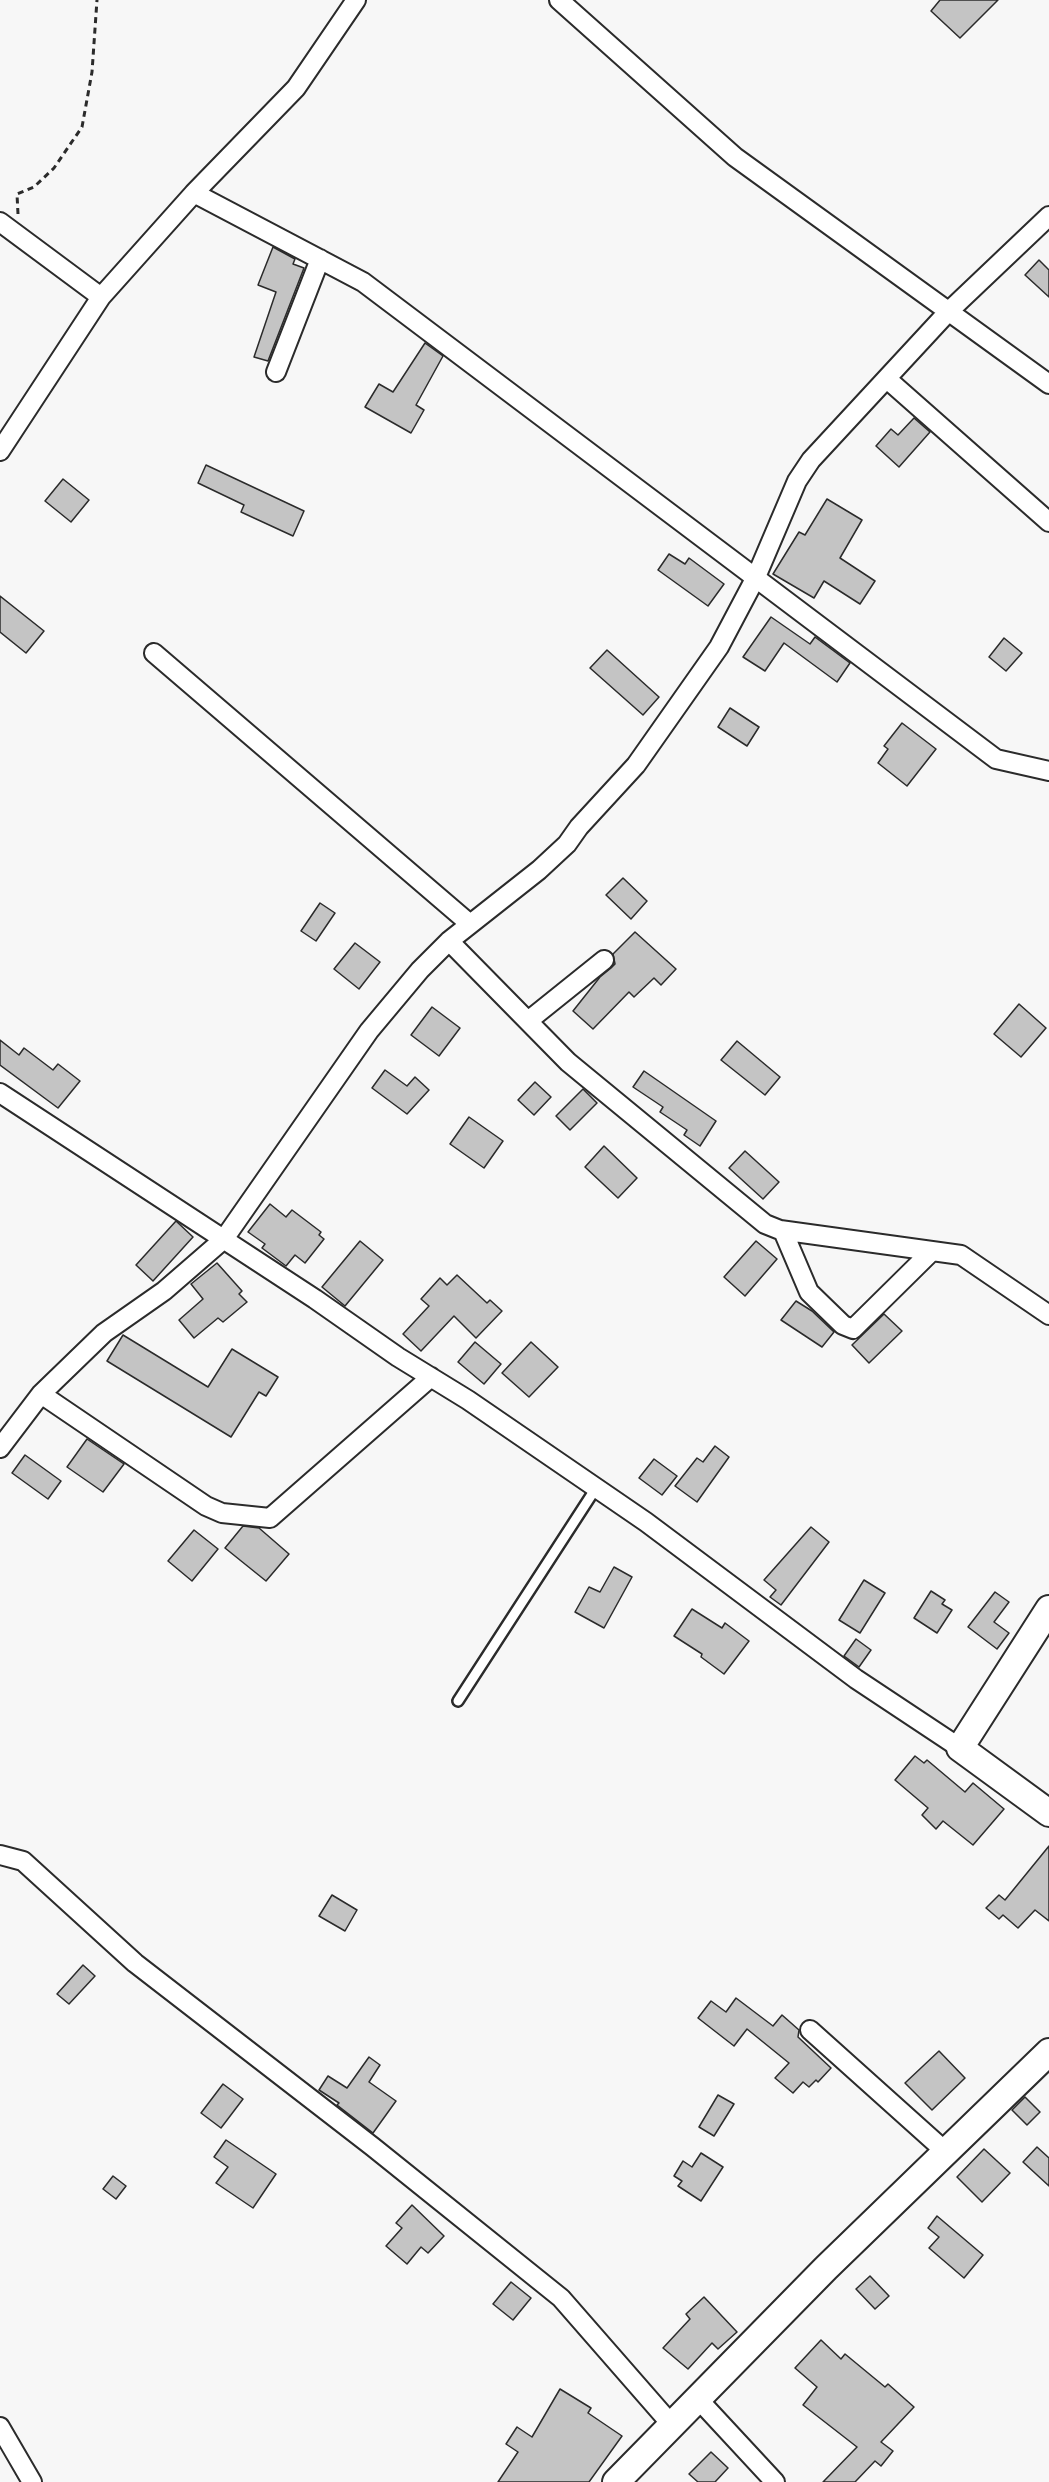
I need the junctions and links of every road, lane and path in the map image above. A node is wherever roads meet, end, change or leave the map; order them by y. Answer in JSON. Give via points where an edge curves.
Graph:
{"nodes":[{"id":1,"x":97,"y":0,"type":"edge"},
{"id":2,"x":356,"y":0,"type":"edge"},
{"id":3,"x":559,"y":0,"type":"edge"},
{"id":4,"x":194,"y":193,"type":"junction"},
{"id":5,"x":1049,"y":216,"type":"edge"},
{"id":6,"x":0,"y":222,"type":"edge"},
{"id":7,"x":22,"y":238,"type":"junction"},
{"id":8,"x":320,"y":259,"type":"junction"},
{"id":9,"x":101,"y":297,"type":"junction"},
{"id":10,"x":948,"y":312,"type":"junction"},
{"id":11,"x":276,"y":372,"type":"dead end"},
{"id":12,"x":887,"y":379,"type":"junction"},
{"id":13,"x":1049,"y":384,"type":"edge"},
{"id":14,"x":0,"y":451,"type":"edge"},
{"id":15,"x":1049,"y":522,"type":"edge"},
{"id":16,"x":756,"y":577,"type":"junction"},
{"id":17,"x":154,"y":653,"type":"dead end"},
{"id":18,"x":1049,"y":771,"type":"edge"},
{"id":19,"x":470,"y":924,"type":"junction"},
{"id":20,"x":449,"y":941,"type":"junction"},
{"id":21,"x":604,"y":960,"type":"dead end"},
{"id":22,"x":528,"y":1022,"type":"junction"},
{"id":23,"x":0,"y":1093,"type":"edge"},
{"id":24,"x":783,"y":1231,"type":"junction"},
{"id":25,"x":224,"y":1239,"type":"junction"},
{"id":26,"x":932,"y":1251,"type":"junction"},
{"id":27,"x":1049,"y":1315,"type":"edge"},
{"id":28,"x":431,"y":1377,"type":"junction"},
{"id":29,"x":40,"y":1394,"type":"junction"},
{"id":30,"x":0,"y":1448,"type":"edge"},
{"id":31,"x":596,"y":1488,"type":"junction"},
{"id":32,"x":1049,"y":1609,"type":"edge"},
{"id":33,"x":458,"y":1701,"type":"dead end"},
{"id":34,"x":960,"y":1748,"type":"junction"},
{"id":35,"x":1049,"y":1813,"type":"edge"},
{"id":36,"x":0,"y":1855,"type":"edge"},
{"id":37,"x":810,"y":2030,"type":"dead end"},
{"id":38,"x":1049,"y":2052,"type":"edge"},
{"id":39,"x":946,"y":2152,"type":"junction"},
{"id":40,"x":698,"y":2399,"type":"junction"},
{"id":41,"x":671,"y":2424,"type":"junction"},
{"id":42,"x":0,"y":2427,"type":"edge"},
{"id":43,"x":32,"y":2482,"type":"edge"},
{"id":44,"x":616,"y":2482,"type":"edge"},
{"id":45,"x":775,"y":2482,"type":"edge"}],
"edges":[{"from":1,"to":7,"type":"path","via":[[92,72],[82,127],[54,168],[34,187],[17,194]]},
{"from":2,"to":4,"type":"street","via":[[296,88]]},
{"from":3,"to":10,"type":"street","via":[[735,157]]},
{"from":4,"to":8,"type":"street"},
{"from":4,"to":9,"type":"street"},
{"from":5,"to":10,"type":"street"},
{"from":6,"to":7,"type":"street"},
{"from":7,"to":9,"type":"street"},
{"from":8,"to":11,"type":"street"},
{"from":8,"to":16,"type":"street","via":[[363,282]]},
{"from":9,"to":14,"type":"street"},
{"from":10,"to":12,"type":"street"},
{"from":10,"to":13,"type":"street"},
{"from":12,"to":15,"type":"street"},
{"from":12,"to":16,"type":"street","via":[[796,480]]},
{"from":16,"to":18,"type":"street","via":[[996,759]]},
{"from":16,"to":19,"type":"street","via":[[719,647],[636,765],[567,844]]},
{"from":17,"to":19,"type":"street"},
{"from":19,"to":20,"type":"street"},
{"from":20,"to":22,"type":"street"},
{"from":20,"to":25,"type":"street","via":[[369,1031]]},
{"from":21,"to":22,"type":"street"},
{"from":22,"to":24,"type":"street","via":[[568,1062],[756,1217]]},
{"from":23,"to":25,"type":"street"},
{"from":24,"to":26,"type":"street"},
{"from":24,"to":26,"type":"street","via":[[809,1292],[843,1325],[853,1329]]},
{"from":25,"to":28,"type":"street"},
{"from":25,"to":29,"type":"street","via":[[164,1291],[104,1334]]},
{"from":26,"to":27,"type":"street","via":[[968,1257]]},
{"from":28,"to":29,"type":"street","via":[[270,1518],[222,1513],[206,1506]]},
{"from":28,"to":31,"type":"street"},
{"from":29,"to":30,"type":"street"},
{"from":31,"to":33,"type":"lane"},
{"from":31,"to":34,"type":"street","via":[[856,1679]]},
{"from":32,"to":34,"type":"street"},
{"from":34,"to":35,"type":"street"},
{"from":36,"to":41,"type":"street","via":[[23,1861],[135,1963],[561,2298]]},
{"from":37,"to":39,"type":"street"},
{"from":38,"to":39,"type":"street"},
{"from":39,"to":40,"type":"street"},
{"from":40,"to":41,"type":"street"},
{"from":40,"to":45,"type":"street"},
{"from":41,"to":44,"type":"street"},
{"from":42,"to":43,"type":"street"}]}
